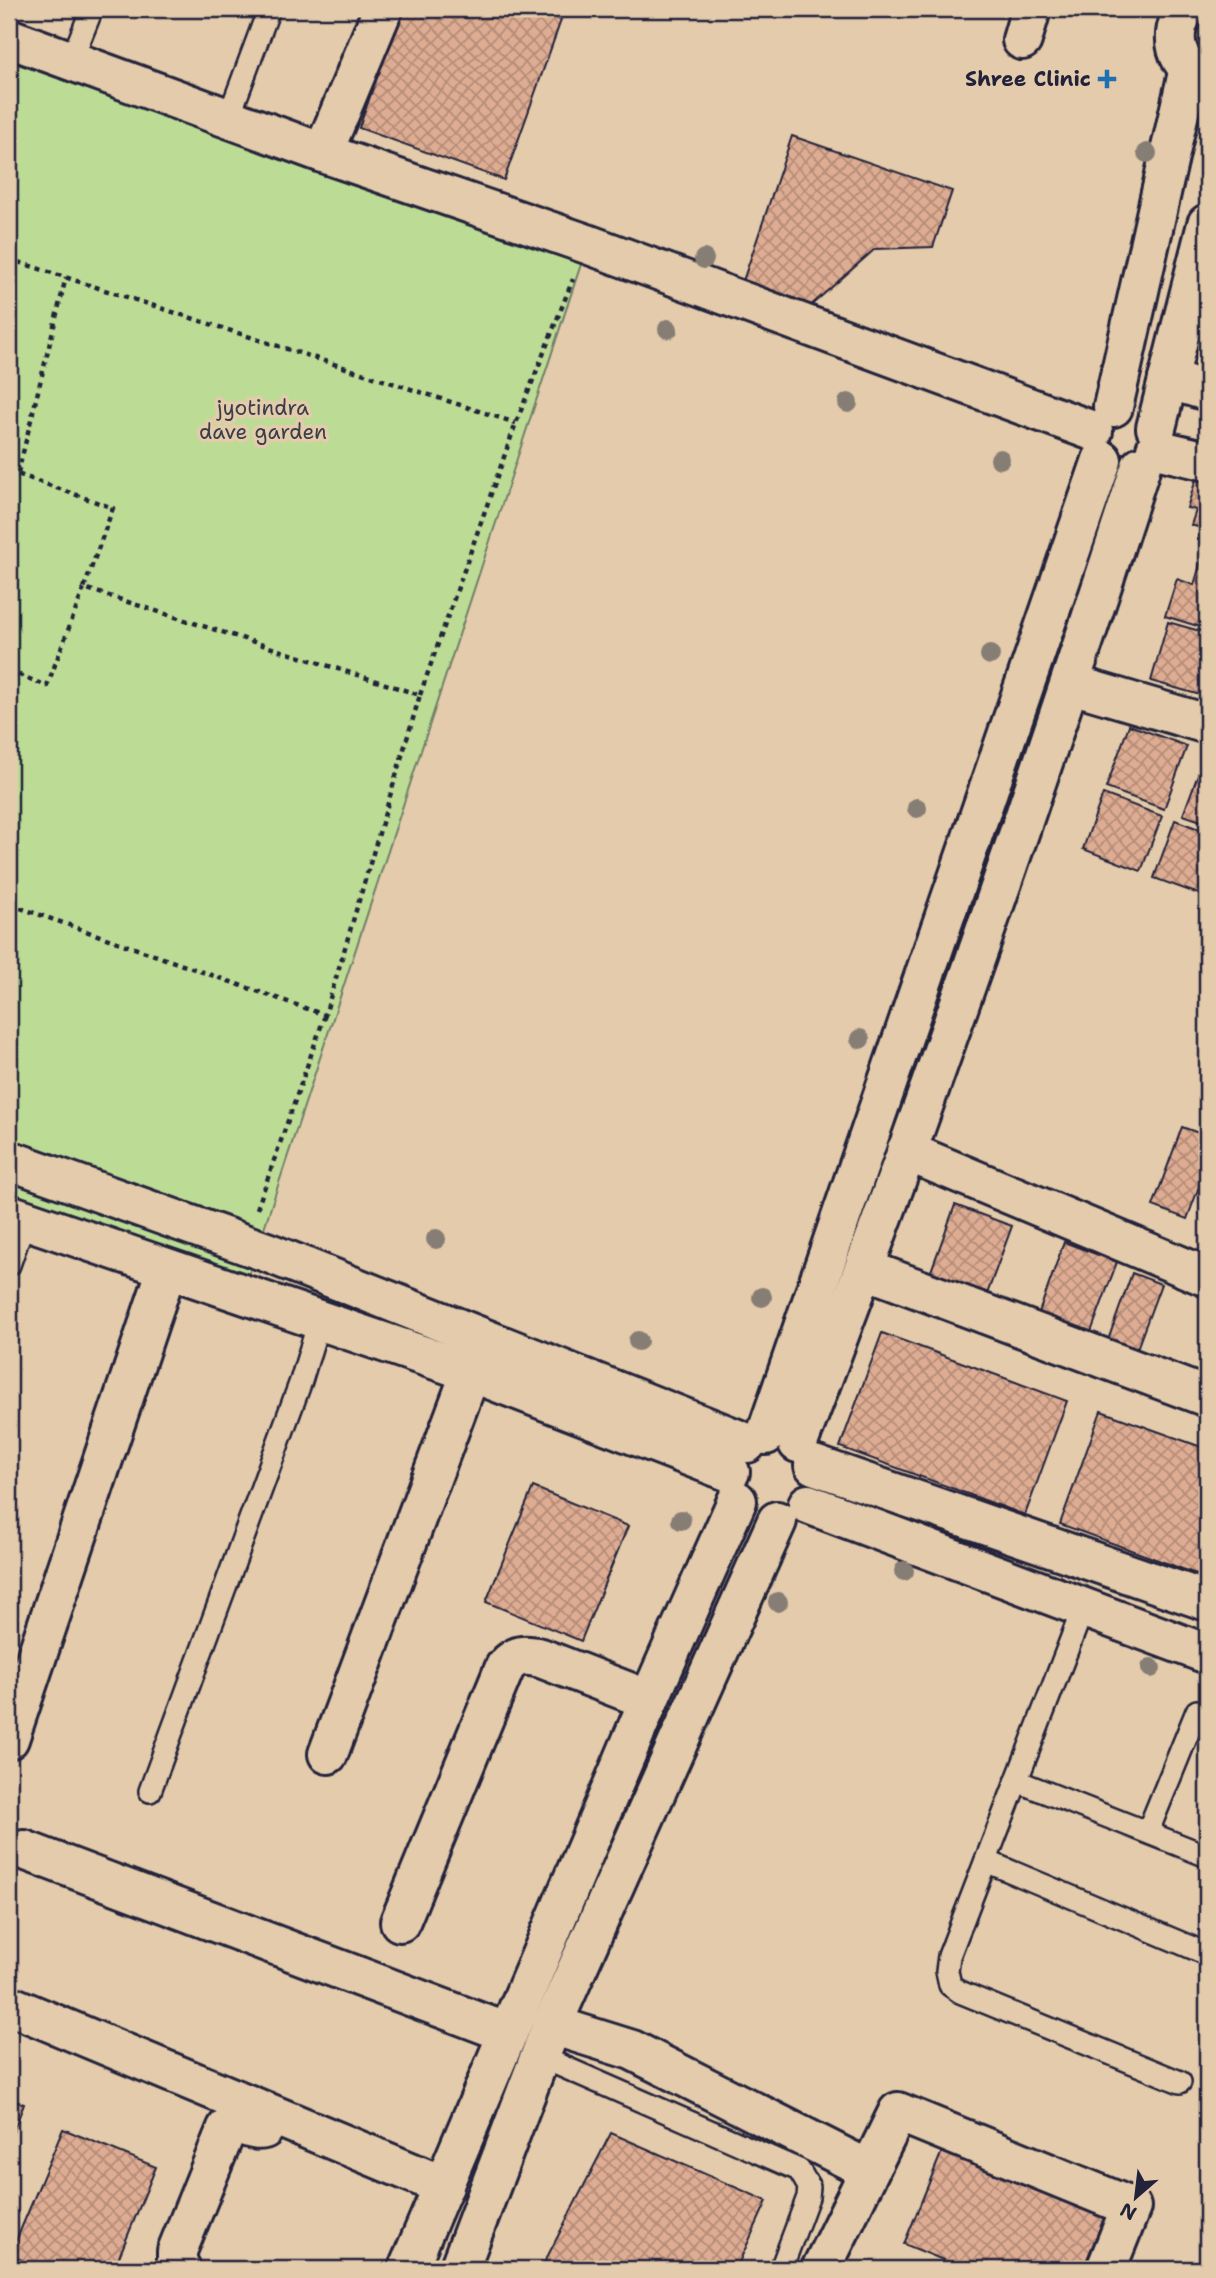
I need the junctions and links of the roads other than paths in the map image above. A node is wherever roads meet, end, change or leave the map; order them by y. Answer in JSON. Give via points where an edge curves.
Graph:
{"nodes":[{"id":1,"x":92,"y":9,"type":"edge"},
{"id":2,"x":269,"y":9,"type":"edge"},
{"id":3,"x":383,"y":9,"type":"edge"},
{"id":4,"x":1186,"y":9,"type":"edge"},
{"id":5,"x":9,"y":38,"type":"edge"},
{"id":6,"x":71,"y":61,"type":"junction"},
{"id":7,"x":1198,"y":73,"type":"edge"},
{"id":8,"x":228,"y":118,"type":"junction"},
{"id":9,"x":323,"y":153,"type":"junction"},
{"id":10,"x":1206,"y":239,"type":"edge"},
{"id":11,"x":1168,"y":379,"type":"junction"},
{"id":12,"x":1207,"y":391,"type":"edge"},
{"id":13,"x":1103,"y":433,"type":"junction"},
{"id":14,"x":1151,"y":448,"type":"junction"},
{"id":15,"x":1207,"y":461,"type":"edge"},
{"id":16,"x":1071,"y":684,"type":"junction"},
{"id":17,"x":1207,"y":724,"type":"edge"},
{"id":18,"x":906,"y":1151,"type":"junction"},
{"id":19,"x":9,"y":1160,"type":"edge"},
{"id":20,"x":17,"y":1216,"type":"edge"},
{"id":21,"x":9,"y":1265,"type":"edge"},
{"id":22,"x":167,"y":1269,"type":"junction"},
{"id":23,"x":865,"y":1269,"type":"junction"},
{"id":24,"x":1207,"y":1277,"type":"edge"},
{"id":25,"x":320,"y":1318,"type":"junction"},
{"id":26,"x":471,"y":1372,"type":"junction"},
{"id":27,"x":1207,"y":1397,"type":"edge"},
{"id":28,"x":765,"y":1460,"type":"junction"},
{"id":29,"x":792,"y":1512,"type":"junction"},
{"id":30,"x":1207,"y":1601,"type":"edge"},
{"id":31,"x":1084,"y":1606,"type":"junction"},
{"id":32,"x":1207,"y":1654,"type":"edge"},
{"id":33,"x":649,"y":1700,"type":"junction"},
{"id":34,"x":1197,"y":1711,"type":"dead end"},
{"id":35,"x":9,"y":1739,"type":"edge"},
{"id":36,"x":328,"y":1755,"type":"dead end"},
{"id":37,"x":1017,"y":1781,"type":"junction"},
{"id":38,"x":150,"y":1791,"type":"dead end"},
{"id":39,"x":1148,"y":1831,"type":"junction"},
{"id":40,"x":24,"y":1850,"type":"dead end"},
{"id":41,"x":1207,"y":1856,"type":"edge"},
{"id":42,"x":986,"y":1861,"type":"junction"},
{"id":43,"x":400,"y":1922,"type":"dead end"},
{"id":44,"x":1207,"y":1954,"type":"edge"},
{"id":45,"x":9,"y":2005,"type":"edge"},
{"id":46,"x":508,"y":2034,"type":"junction"},
{"id":47,"x":547,"y":2041,"type":"junction"},
{"id":48,"x":1180,"y":2082,"type":"dead end"},
{"id":49,"x":272,"y":2115,"type":"junction"},
{"id":50,"x":869,"y":2170,"type":"junction"},
{"id":51,"x":444,"y":2186,"type":"junction"},
{"id":52,"x":828,"y":2267,"type":"edge"},
{"id":53,"x":181,"y":2269,"type":"edge"},
{"id":54,"x":408,"y":2269,"type":"edge"},
{"id":55,"x":459,"y":2269,"type":"edge"},
{"id":56,"x":781,"y":2269,"type":"edge"},
{"id":57,"x":1106,"y":2269,"type":"edge"}],
"edges":[{"from":1,"to":6,"type":"lane"},
{"from":2,"to":8,"type":"lane"},
{"from":3,"to":9,"type":"street"},
{"from":4,"to":7,"type":"street","via":[[1175,30],[1176,44],[1180,58]]},
{"from":5,"to":6,"type":"street"},
{"from":6,"to":8,"type":"street"},
{"from":7,"to":13,"type":"street"},
{"from":8,"to":9,"type":"street"},
{"from":9,"to":13,"type":"street","via":[[587,244]]},
{"from":10,"to":11,"type":"street"},
{"from":11,"to":12,"type":"street"},
{"from":11,"to":14,"type":"street"},
{"from":13,"to":14,"type":"street","via":[[1121,470]]},
{"from":13,"to":14,"type":"street","via":[[1124,405],[1144,411]]},
{"from":13,"to":28,"type":"street"},
{"from":14,"to":15,"type":"street"},
{"from":14,"to":16,"type":"street"},
{"from":16,"to":17,"type":"street"},
{"from":16,"to":18,"type":"street"},
{"from":18,"to":23,"type":"street"},
{"from":18,"to":24,"type":"street"},
{"from":19,"to":28,"type":"street","via":[[244,1244]]},
{"from":20,"to":21,"type":"lane"},
{"from":20,"to":22,"type":"street"},
{"from":22,"to":25,"type":"street"},
{"from":22,"to":35,"type":"street"},
{"from":23,"to":27,"type":"street"},
{"from":23,"to":28,"type":"street"},
{"from":25,"to":26,"type":"street"},
{"from":25,"to":38,"type":"lane"},
{"from":26,"to":28,"type":"street"},
{"from":26,"to":36,"type":"street"},
{"from":28,"to":29,"type":"street","via":[[817,1478]]},
{"from":28,"to":29,"type":"street","via":[[742,1509],[755,1517]]},
{"from":28,"to":30,"type":"street"},
{"from":28,"to":33,"type":"street"},
{"from":29,"to":31,"type":"street"},
{"from":29,"to":47,"type":"street"},
{"from":31,"to":32,"type":"street"},
{"from":31,"to":37,"type":"lane"},
{"from":33,"to":43,"type":"street","via":[[541,1658],[514,1657]]},
{"from":33,"to":46,"type":"street"},
{"from":34,"to":39,"type":"lane"},
{"from":37,"to":39,"type":"lane"},
{"from":37,"to":42,"type":"lane"},
{"from":39,"to":41,"type":"lane"},
{"from":40,"to":46,"type":"street"},
{"from":42,"to":44,"type":"lane"},
{"from":42,"to":48,"type":"lane","via":[[949,1956],[950,1984]]},
{"from":45,"to":49,"type":"street"},
{"from":46,"to":51,"type":"street"},
{"from":47,"to":50,"type":"street","via":[[632,2050]]},
{"from":47,"to":55,"type":"street"},
{"from":47,"to":56,"type":"lane","via":[[799,2170],[808,2197]]},
{"from":49,"to":51,"type":"street"},
{"from":49,"to":53,"type":"street","via":[[258,2131],[232,2124],[227,2128],[177,2251]]},
{"from":50,"to":52,"type":"street"},
{"from":50,"to":57,"type":"street","via":[[898,2112],[1131,2207]]},
{"from":51,"to":54,"type":"street"}]}
